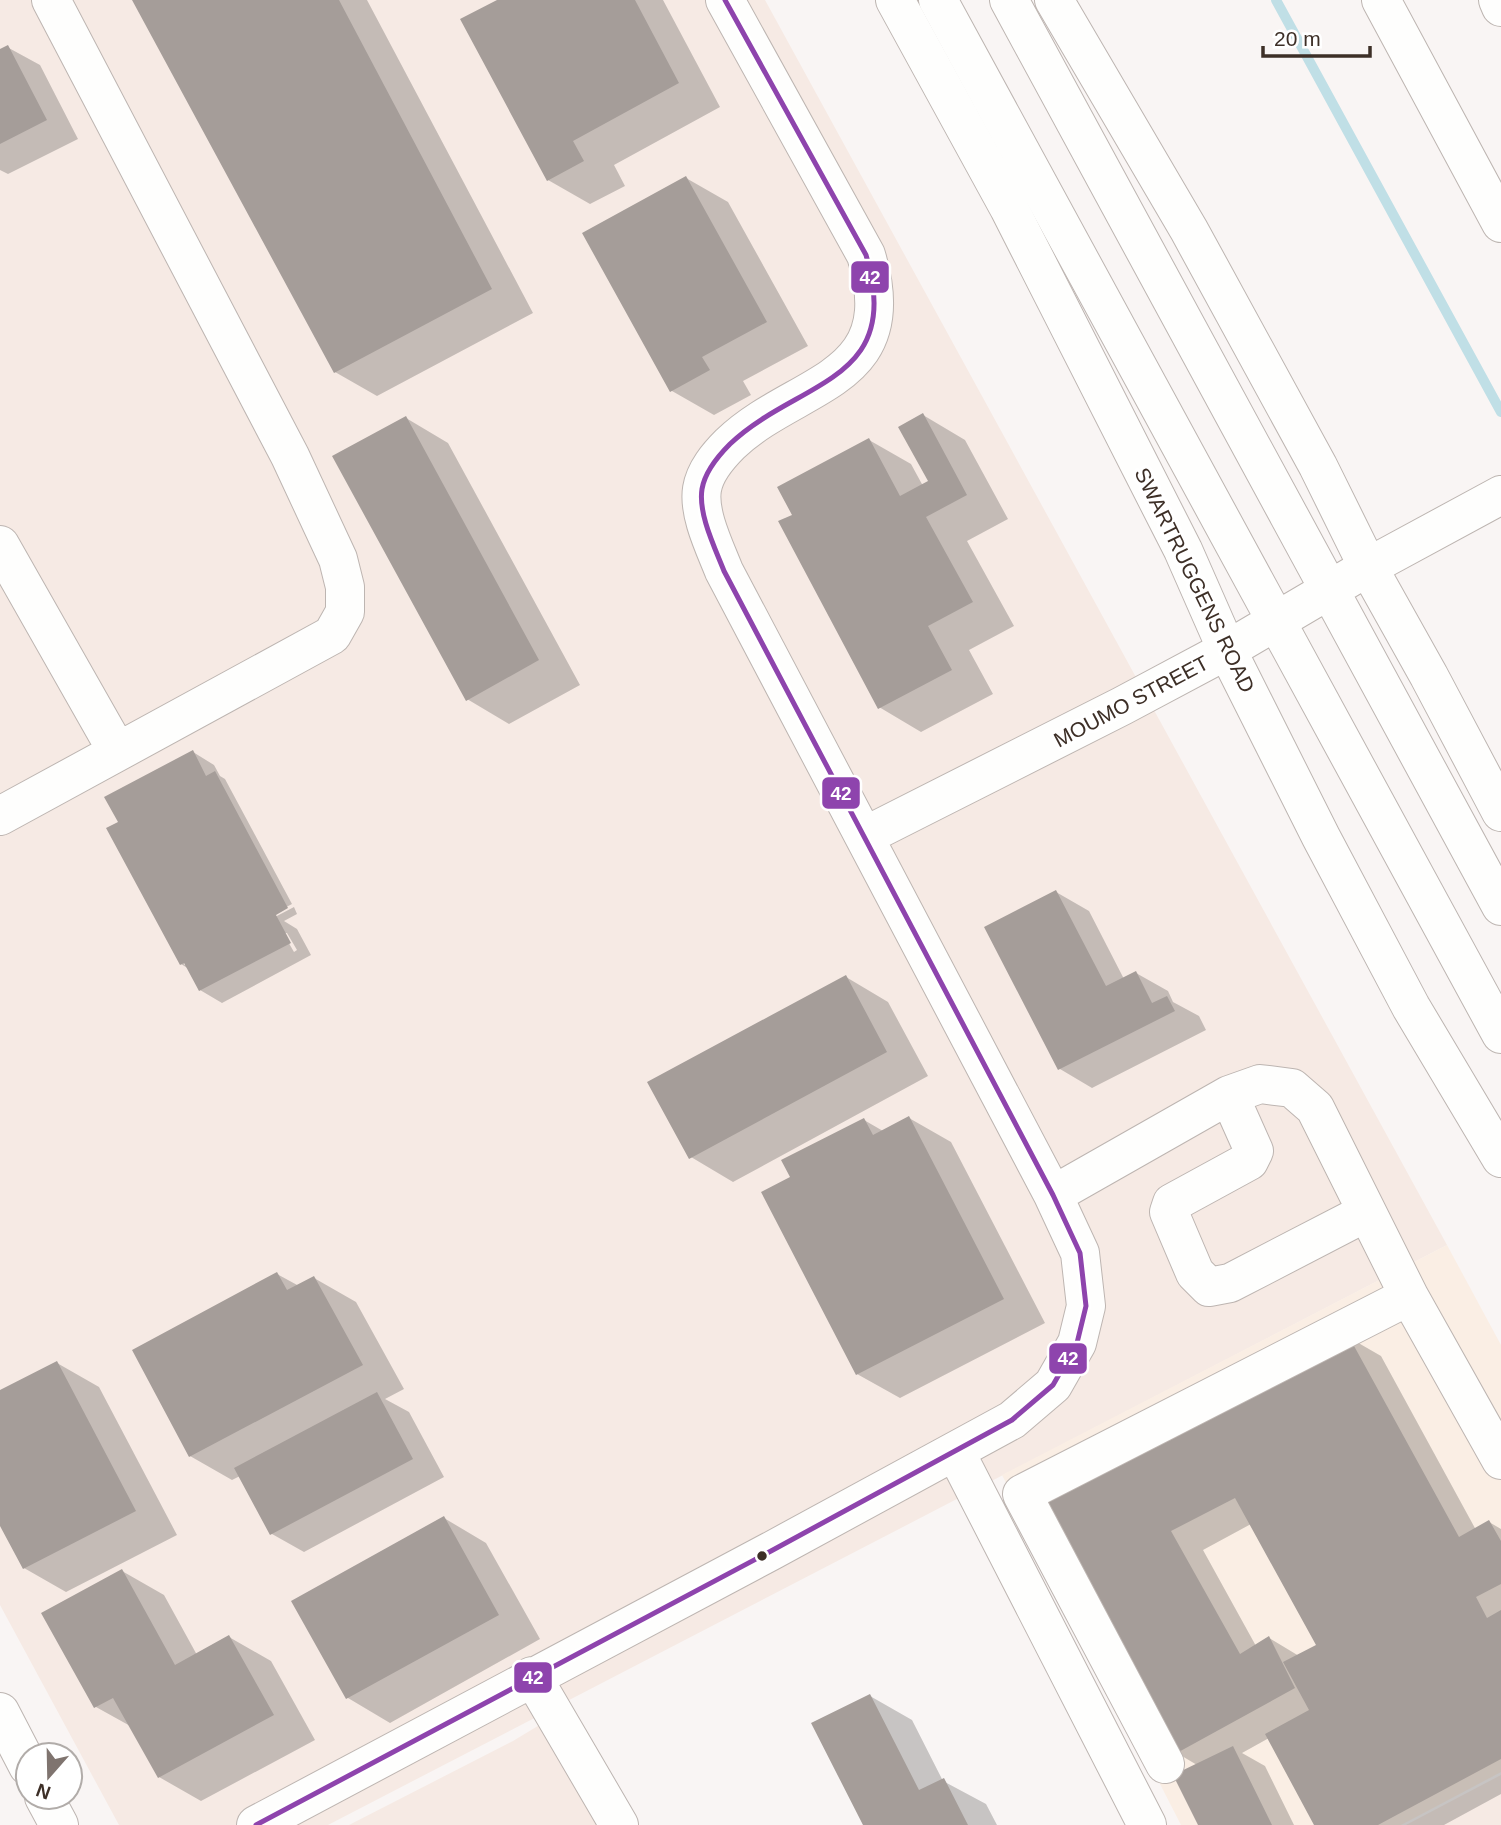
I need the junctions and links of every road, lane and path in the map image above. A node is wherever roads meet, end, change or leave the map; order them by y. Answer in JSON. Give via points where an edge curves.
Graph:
{"nodes":[{"id":1,"x":51,"y":0,"type":"edge"},
{"id":2,"x":725,"y":0,"type":"edge"},
{"id":3,"x":895,"y":0,"type":"edge"},
{"id":4,"x":938,"y":0,"type":"edge"},
{"id":5,"x":1009,"y":0,"type":"edge"},
{"id":6,"x":1054,"y":0,"type":"edge"},
{"id":7,"x":1381,"y":0,"type":"edge"},
{"id":8,"x":1497,"y":0,"type":"edge"},
{"id":9,"x":1501,"y":7,"type":"edge"},
{"id":10,"x":1501,"y":223,"type":"edge"},
{"id":11,"x":1501,"y":495,"type":"edge"},
{"id":12,"x":0,"y":545,"type":"edge"},
{"id":13,"x":1368,"y":567,"type":"junction"},
{"id":14,"x":1329,"y":590,"type":"junction"},
{"id":15,"x":1276,"y":621,"type":"junction"},
{"id":16,"x":1227,"y":650,"type":"junction"},
{"id":17,"x":117,"y":751,"type":"junction"},
{"id":18,"x":1501,"y":812,"type":"edge"},
{"id":19,"x":0,"y":816,"type":"edge"},
{"id":20,"x":865,"y":836,"type":"junction"},
{"id":21,"x":1501,"y":906,"type":"edge"},
{"id":22,"x":1501,"y":1034,"type":"edge"},
{"id":23,"x":1229,"y":1095,"type":"junction"},
{"id":24,"x":1501,"y":1158,"type":"edge"},
{"id":25,"x":1053,"y":1195,"type":"junction"},
{"id":26,"x":1367,"y":1212,"type":"junction"},
{"id":27,"x":1409,"y":1296,"type":"junction"},
{"id":28,"x":955,"y":1451,"type":"junction"},
{"id":29,"x":1501,"y":1460,"type":"edge"},
{"id":30,"x":532,"y":1676,"type":"junction"},
{"id":31,"x":1121,"y":1678,"type":"junction"},
{"id":32,"x":1081,"y":1699,"type":"junction"},
{"id":33,"x":0,"y":1712,"type":"edge"},
{"id":34,"x":15,"y":1741,"type":"edge"},
{"id":35,"x":1165,"y":1764,"type":"dead end"},
{"id":36,"x":256,"y":1825,"type":"edge"},
{"id":37,"x":619,"y":1825,"type":"edge"},
{"id":38,"x":1147,"y":1825,"type":"edge"}],
"edges":[{"from":1,"to":17,"type":"street","via":[[290,456],[338,559],[345,587],[345,612],[332,635]]},
{"from":2,"to":20,"type":"street","via":[[866,255],[874,281],[874,312],[857,357],[826,384],[741,434],[715,458],[702,489],[706,524],[724,571]]},
{"from":3,"to":16,"type":"street","name":"SWARTRUGGENS ROAD","via":[[1040,269],[1183,550]]},
{"from":4,"to":15,"type":"street"},
{"from":5,"to":14,"type":"street"},
{"from":6,"to":13,"type":"street","via":[[1189,230]]},
{"from":7,"to":10,"type":"street"},
{"from":8,"to":9,"type":"street"},
{"from":11,"to":13,"type":"street","name":"MOUMO STREET"},
{"from":12,"to":17,"type":"street"},
{"from":13,"to":14,"type":"street","name":"MOUMO STREET"},
{"from":13,"to":18,"type":"street"},
{"from":14,"to":15,"type":"street","name":"MOUMO STREET"},
{"from":14,"to":21,"type":"street"},
{"from":15,"to":16,"type":"street","name":"MOUMO STREET"},
{"from":15,"to":22,"type":"street"},
{"from":16,"to":20,"type":"street","name":"MOUMO STREET"},
{"from":16,"to":24,"type":"street","name":"SWARTRUGGENS ROAD","via":[[1411,1007]]},
{"from":17,"to":19,"type":"street"},
{"from":20,"to":25,"type":"street"},
{"from":23,"to":25,"type":"street"},
{"from":23,"to":26,"type":"street","via":[[1259,1084],[1292,1088],[1315,1108]]},
{"from":23,"to":26,"type":"street","via":[[1254,1151],[1249,1161],[1172,1203],[1169,1212],[1195,1273],[1209,1287],[1230,1283]]},
{"from":25,"to":28,"type":"street","via":[[1080,1254],[1086,1306],[1077,1343],[1053,1385],[1012,1420]]},
{"from":26,"to":27,"type":"street"},
{"from":27,"to":29,"type":"street"},
{"from":27,"to":31,"type":"street","via":[[1022,1494]]},
{"from":28,"to":30,"type":"street"},
{"from":28,"to":32,"type":"street"},
{"from":30,"to":36,"type":"street"},
{"from":30,"to":37,"type":"street"},
{"from":31,"to":32,"type":"street"},
{"from":31,"to":35,"type":"street"},
{"from":32,"to":38,"type":"street"},
{"from":33,"to":34,"type":"street"}]}
